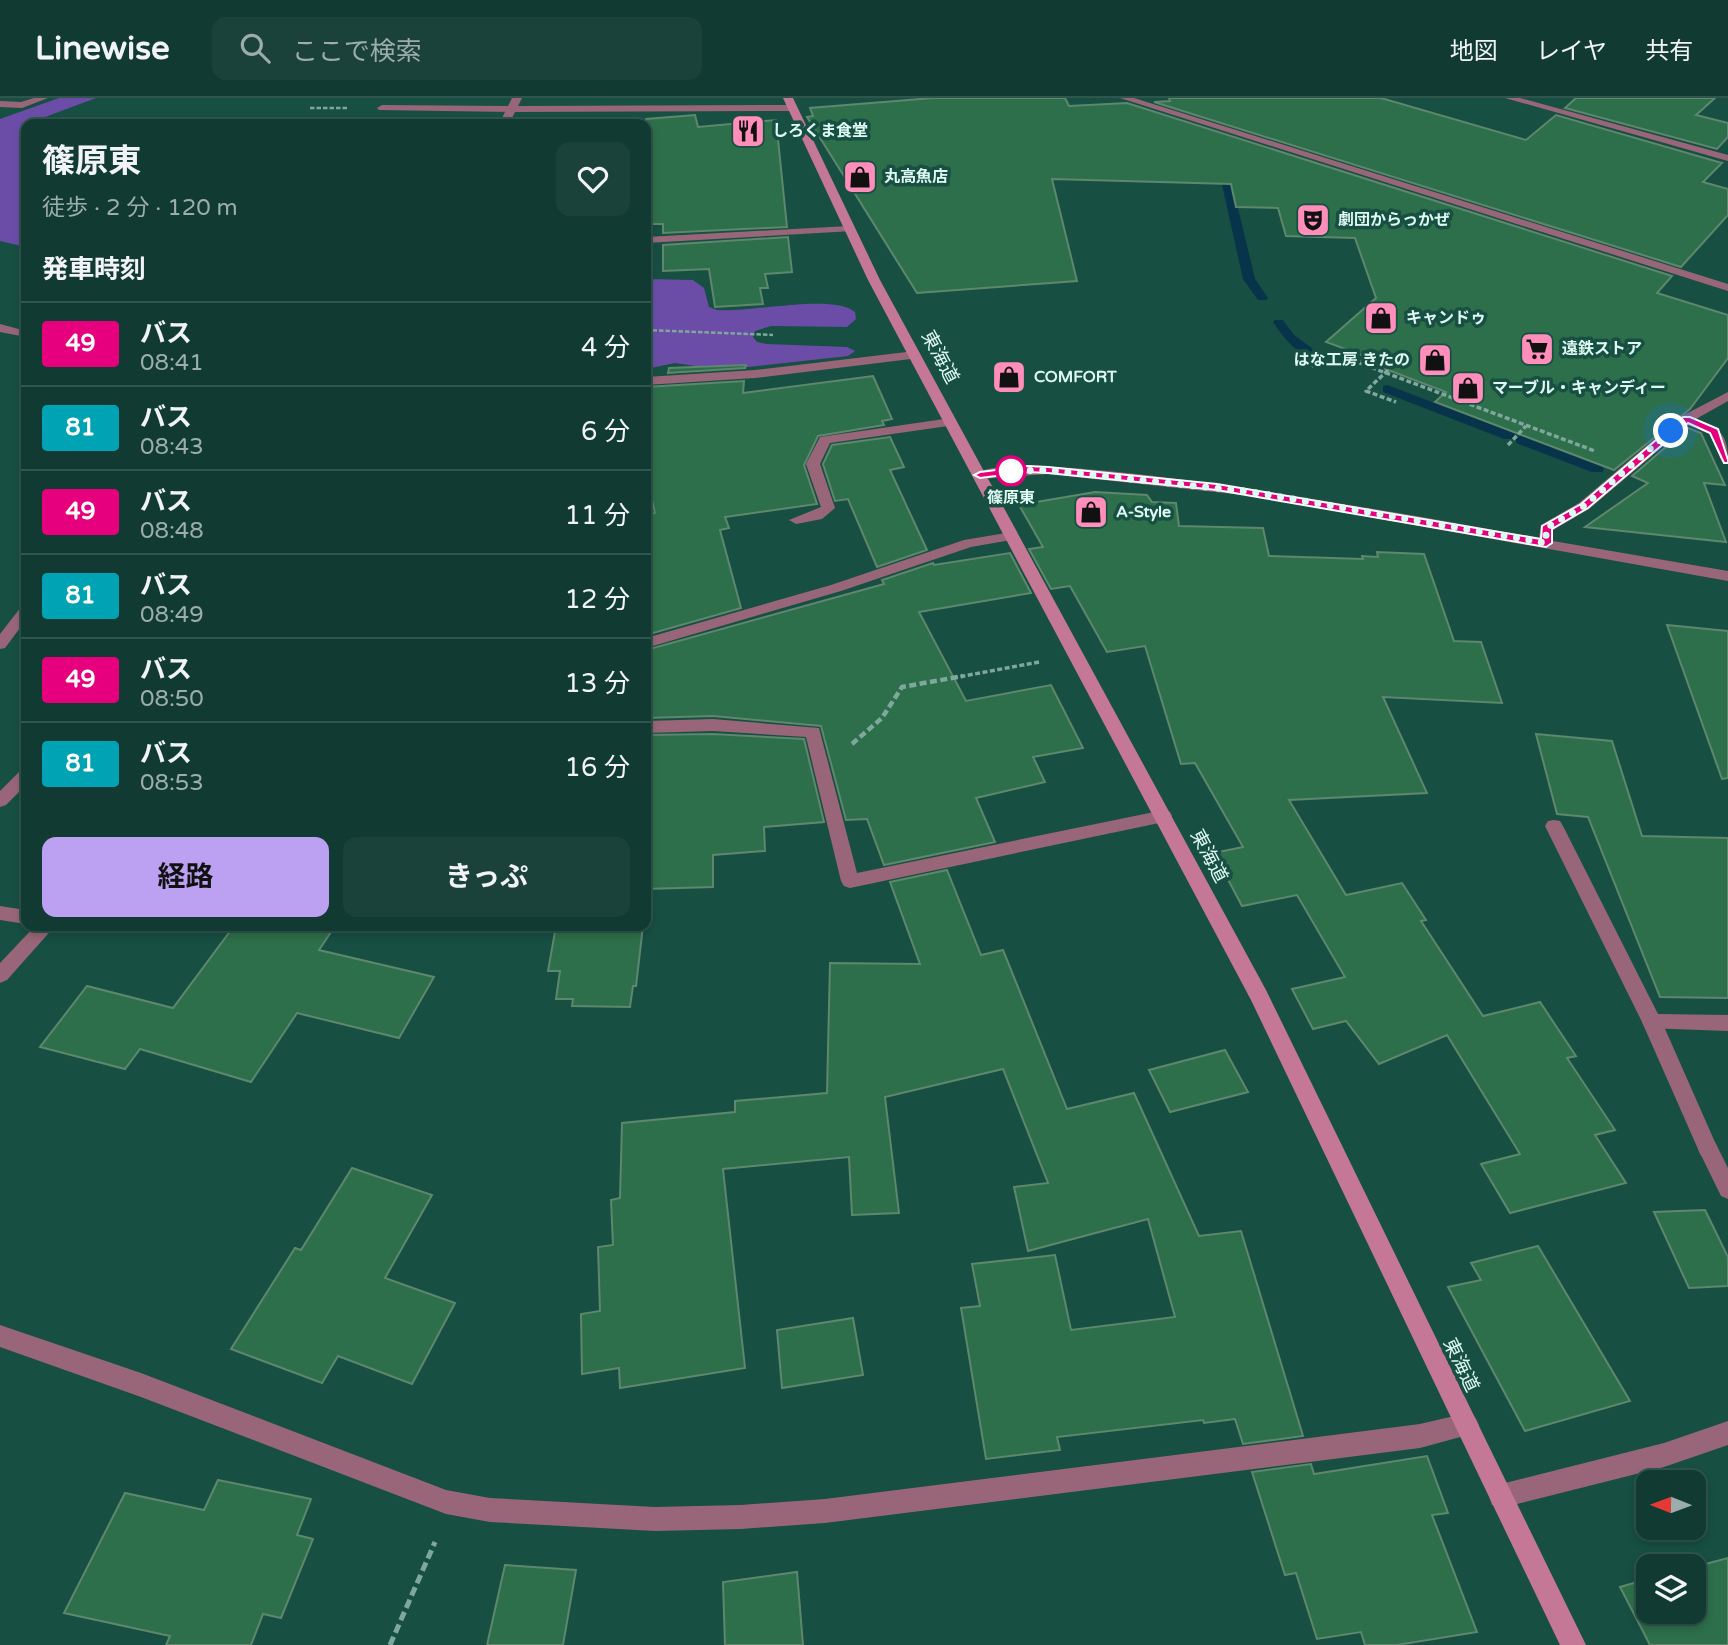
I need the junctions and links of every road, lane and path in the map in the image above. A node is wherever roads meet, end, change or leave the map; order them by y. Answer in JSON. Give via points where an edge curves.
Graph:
{"nodes":[{"id":1,"x":43,"y":98,"type":"edge"},
{"id":2,"x":517,"y":98,"type":"edge"},
{"id":3,"x":1125,"y":98,"type":"edge"},
{"id":4,"x":1510,"y":98,"type":"edge"},
{"id":5,"x":790,"y":103,"type":"edge"},
{"id":6,"x":0,"y":104,"type":"edge"},
{"id":7,"x":382,"y":108,"type":"dead end"},
{"id":8,"x":512,"y":109,"type":"junction"},
{"id":9,"x":507,"y":119,"type":"edge"},
{"id":10,"x":1728,"y":158,"type":"edge"},
{"id":11,"x":849,"y":229,"type":"junction"},
{"id":12,"x":651,"y":240,"type":"edge"},
{"id":13,"x":1728,"y":288,"type":"edge"},
{"id":14,"x":0,"y":328,"type":"edge"},
{"id":15,"x":21,"y":333,"type":"edge"},
{"id":16,"x":915,"y":355,"type":"junction"},
{"id":17,"x":1312,"y":367,"type":"dead end"},
{"id":18,"x":1387,"y":371,"type":"junction"},
{"id":19,"x":651,"y":381,"type":"edge"},
{"id":20,"x":1728,"y":396,"type":"edge"},
{"id":21,"x":1396,"y":402,"type":"dead end"},
{"id":22,"x":1686,"y":419,"type":"junction"},
{"id":23,"x":951,"y":422,"type":"junction"},
{"id":24,"x":1526,"y":426,"type":"junction"},
{"id":25,"x":1508,"y":445,"type":"dead end"},
{"id":26,"x":1595,"y":452,"type":"dead end"},
{"id":27,"x":1728,"y":460,"type":"edge"},
{"id":28,"x":980,"y":475,"type":"junction"},
{"id":29,"x":796,"y":520,"type":"dead end"},
{"id":30,"x":1013,"y":536,"type":"junction"},
{"id":31,"x":1546,"y":543,"type":"junction"},
{"id":32,"x":1728,"y":576,"type":"edge"},
{"id":33,"x":13,"y":628,"type":"edge"},
{"id":34,"x":651,"y":642,"type":"edge"},
{"id":35,"x":0,"y":644,"type":"edge"},
{"id":36,"x":1076,"y":655,"type":"junction"},
{"id":37,"x":651,"y":727,"type":"edge"},
{"id":38,"x":818,"y":751,"type":"junction"},
{"id":39,"x":21,"y":780,"type":"edge"},
{"id":40,"x":0,"y":801,"type":"edge"},
{"id":41,"x":1164,"y":816,"type":"junction"},
{"id":42,"x":1554,"y":826,"type":"dead end"},
{"id":43,"x":0,"y":913,"type":"edge"},
{"id":44,"x":21,"y":916,"type":"edge"},
{"id":45,"x":41,"y":931,"type":"edge"},
{"id":46,"x":0,"y":975,"type":"edge"},
{"id":47,"x":1652,"y":1022,"type":"junction"},
{"id":48,"x":1728,"y":1023,"type":"edge"},
{"id":49,"x":1728,"y":1189,"type":"edge"},
{"id":50,"x":0,"y":1336,"type":"edge"},
{"id":51,"x":1467,"y":1425,"type":"junction"},
{"id":52,"x":1728,"y":1433,"type":"edge"},
{"id":53,"x":1501,"y":1496,"type":"junction"},
{"id":54,"x":452,"y":1503,"type":"junction"},
{"id":55,"x":390,"y":1645,"type":"edge"},
{"id":56,"x":1573,"y":1645,"type":"edge"}],
"edges":[{"from":1,"to":6,"type":"street","via":[[22,105]]},
{"from":2,"to":8,"type":"street"},
{"from":3,"to":13,"type":"street"},
{"from":4,"to":10,"type":"street"},
{"from":5,"to":8,"type":"street"},
{"from":5,"to":11,"type":"main road","name":"東海道"},
{"from":7,"to":8,"type":"street"},
{"from":8,"to":9,"type":"street"},
{"from":11,"to":12,"type":"street"},
{"from":11,"to":16,"type":"main road","name":"東海道"},
{"from":14,"to":15,"type":"street"},
{"from":16,"to":19,"type":"street"},
{"from":16,"to":23,"type":"main road","name":"東海道"},
{"from":17,"to":18,"type":"path","via":[[1330,352]]},
{"from":18,"to":21,"type":"path","via":[[1366,391]]},
{"from":18,"to":24,"type":"path"},
{"from":20,"to":22,"type":"street"},
{"from":22,"to":27,"type":"street","via":[[1714,432]]},
{"from":22,"to":31,"type":"street","via":[[1584,506],[1546,528]]},
{"from":23,"to":28,"type":"main road","name":"東海道"},
{"from":23,"to":29,"type":"street","via":[[825,440],[813,464],[828,508],[824,514]]},
{"from":24,"to":25,"type":"path"},
{"from":24,"to":26,"type":"path"},
{"from":28,"to":30,"type":"main road","name":"東海道"},
{"from":28,"to":31,"type":"street","via":[[1048,470],[1217,487]]},
{"from":30,"to":34,"type":"street","via":[[969,543],[836,588]]},
{"from":30,"to":36,"type":"main road","name":"東海道"},
{"from":31,"to":32,"type":"street"},
{"from":33,"to":35,"type":"street"},
{"from":36,"to":38,"type":"path","via":[[902,687],[882,718],[850,746]]},
{"from":36,"to":41,"type":"main road","name":"東海道"},
{"from":37,"to":38,"type":"street","via":[[713,725],[813,732]]},
{"from":38,"to":41,"type":"street","via":[[850,881]]},
{"from":39,"to":40,"type":"street"},
{"from":41,"to":51,"type":"main road","name":"東海道","via":[[1264,1006]]},
{"from":42,"to":47,"type":"street"},
{"from":43,"to":44,"type":"street"},
{"from":45,"to":46,"type":"street"},
{"from":47,"to":48,"type":"street"},
{"from":47,"to":49,"type":"street"},
{"from":50,"to":54,"type":"street"},
{"from":51,"to":53,"type":"main road","name":"東海道"},
{"from":51,"to":54,"type":"street","via":[[1420,1436],[825,1511],[655,1519],[490,1510]]},
{"from":52,"to":53,"type":"street","via":[[1664,1455]]},
{"from":53,"to":56,"type":"main road","name":"東海道"},
{"from":54,"to":55,"type":"path"}]}
